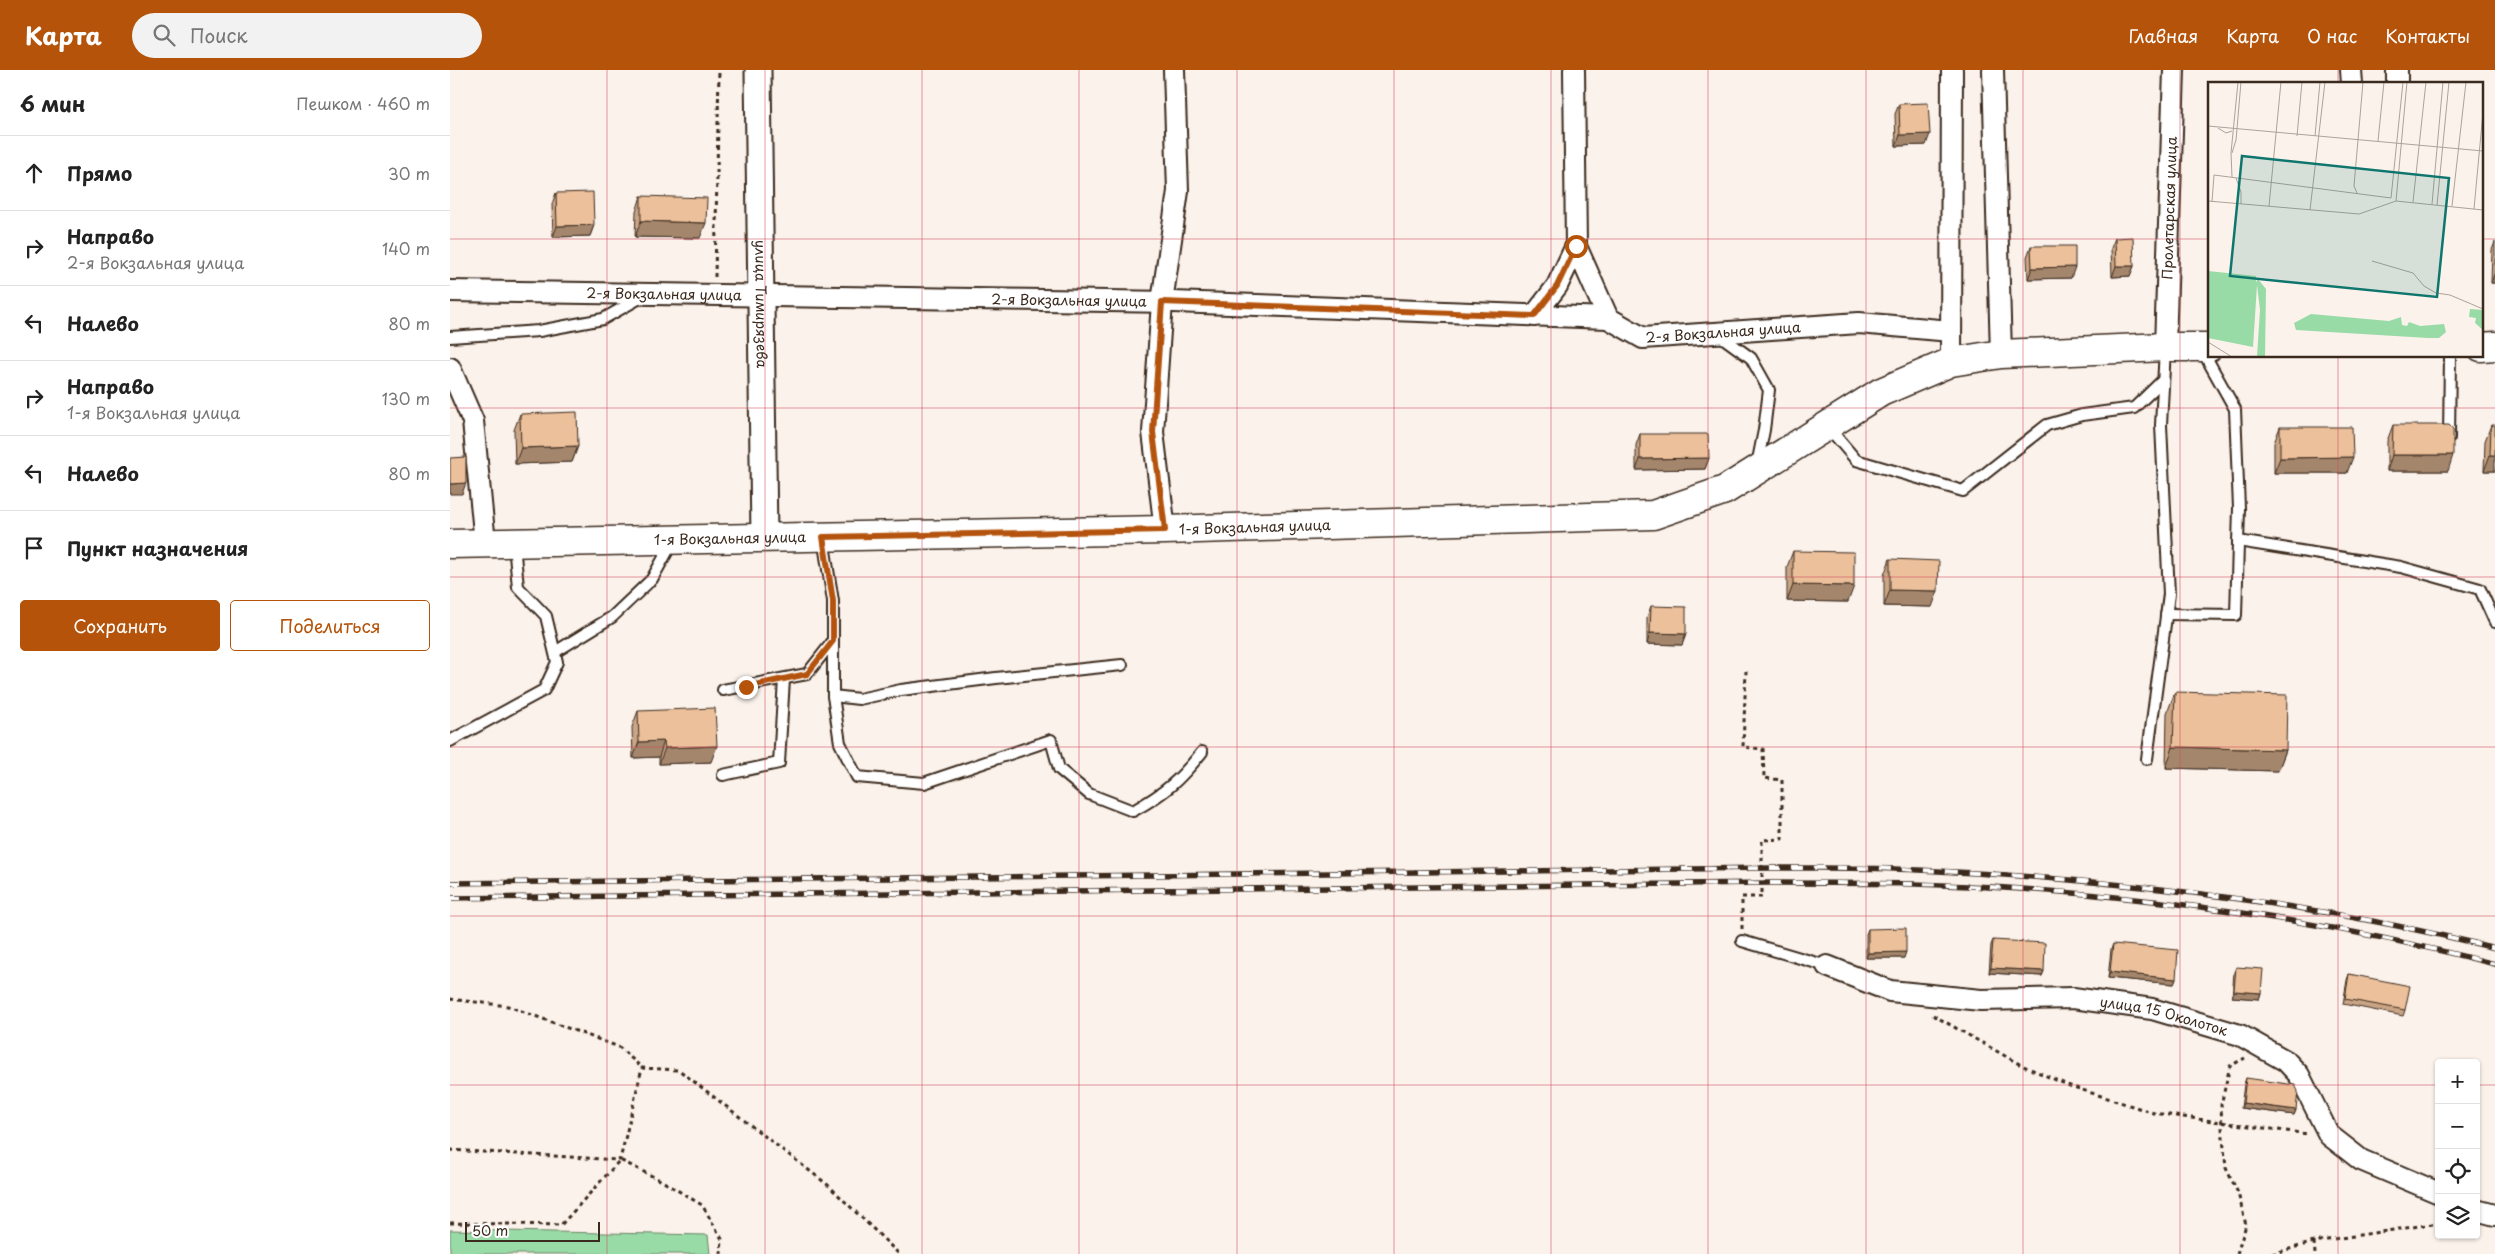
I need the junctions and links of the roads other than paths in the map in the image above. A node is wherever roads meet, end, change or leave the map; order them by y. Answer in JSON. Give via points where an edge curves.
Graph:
{"nodes":[{"id":1,"x":758,"y":70,"type":"edge"},
{"id":2,"x":1174,"y":70,"type":"edge"},
{"id":3,"x":1574,"y":70,"type":"edge"},
{"id":4,"x":1952,"y":70,"type":"edge"},
{"id":5,"x":1993,"y":70,"type":"edge"},
{"id":6,"x":2174,"y":70,"type":"edge"},
{"id":7,"x":1576,"y":246,"type":"junction"},
{"id":8,"x":450,"y":291,"type":"edge"},
{"id":9,"x":646,"y":294,"type":"junction"},
{"id":10,"x":761,"y":296,"type":"junction"},
{"id":11,"x":1162,"y":302,"type":"junction"},
{"id":12,"x":1534,"y":316,"type":"junction"},
{"id":13,"x":1608,"y":318,"type":"junction"},
{"id":14,"x":1951,"y":331,"type":"junction"},
{"id":15,"x":1718,"y":333,"type":"junction"},
{"id":16,"x":450,"y":337,"type":"edge"},
{"id":17,"x":2482,"y":346,"type":"edge"},
{"id":18,"x":2495,"y":346,"type":"edge"},
{"id":19,"x":2165,"y":347,"type":"junction"},
{"id":20,"x":2204,"y":347,"type":"edge"},
{"id":21,"x":2001,"y":354,"type":"junction"},
{"id":22,"x":2210,"y":358,"type":"edge"},
{"id":23,"x":2450,"y":358,"type":"edge"},
{"id":24,"x":1951,"y":362,"type":"junction"},
{"id":25,"x":450,"y":368,"type":"edge"},
{"id":26,"x":2163,"y":380,"type":"junction"},
{"id":27,"x":1827,"y":426,"type":"junction"},
{"id":28,"x":2449,"y":438,"type":"edge"},
{"id":29,"x":1756,"y":470,"type":"junction"},
{"id":30,"x":1165,"y":530,"type":"junction"},
{"id":31,"x":823,"y":537,"type":"junction"},
{"id":32,"x":764,"y":538,"type":"junction"},
{"id":33,"x":674,"y":540,"type":"junction"},
{"id":34,"x":2238,"y":541,"type":"junction"},
{"id":35,"x":485,"y":543,"type":"junction"},
{"id":36,"x":514,"y":543,"type":"junction"},
{"id":37,"x":450,"y":544,"type":"edge"},
{"id":38,"x":2166,"y":614,"type":"junction"},
{"id":39,"x":2495,"y":622,"type":"edge"},
{"id":40,"x":833,"y":641,"type":"junction"},
{"id":41,"x":555,"y":652,"type":"junction"},
{"id":42,"x":1122,"y":665,"type":"dead end"},
{"id":43,"x":784,"y":679,"type":"junction"},
{"id":44,"x":723,"y":690,"type":"dead end"},
{"id":45,"x":833,"y":696,"type":"junction"},
{"id":46,"x":450,"y":741,"type":"edge"},
{"id":47,"x":1202,"y":752,"type":"dead end"},
{"id":48,"x":2147,"y":760,"type":"dead end"},
{"id":49,"x":723,"y":775,"type":"dead end"},
{"id":50,"x":1742,"y":941,"type":"road end"},
{"id":51,"x":1826,"y":966,"type":"joint"},
{"id":52,"x":2435,"y":1192,"type":"edge"}],
"edges":[{"from":1,"to":10,"type":"street","name":"улица Тимирязева"},
{"from":2,"to":11,"type":"street","via":[[1178,191]]},
{"from":3,"to":7,"type":"street"},
{"from":4,"to":14,"type":"street"},
{"from":5,"to":21,"type":"street"},
{"from":6,"to":19,"type":"street","name":"Пролетарская улица"},
{"from":7,"to":12,"type":"street","via":[[1557,286]]},
{"from":7,"to":13,"type":"street"},
{"from":8,"to":9,"type":"street","name":"2-я Вокзальная улица"},
{"from":9,"to":10,"type":"street","name":"2-я Вокзальная улица"},
{"from":9,"to":16,"type":"lane","via":[[604,319],[539,331]]},
{"from":10,"to":11,"type":"street","name":"2-я Вокзальная улица"},
{"from":10,"to":32,"type":"street","name":"улица Тимирязева"},
{"from":11,"to":12,"type":"street","name":"2-я Вокзальная улица"},
{"from":11,"to":30,"type":"street","via":[[1153,432]]},
{"from":12,"to":13,"type":"street","name":"2-я Вокзальная улица"},
{"from":13,"to":15,"type":"street","name":"2-я Вокзальная улица","via":[[1643,338]]},
{"from":14,"to":15,"type":"street","name":"2-я Вокзальная улица","via":[[1860,323]]},
{"from":14,"to":24,"type":"street"},
{"from":15,"to":29,"type":"lane","via":[[1751,358],[1769,390]]},
{"from":17,"to":18,"type":"main road"},
{"from":19,"to":20,"type":"main road"},
{"from":19,"to":21,"type":"main road"},
{"from":19,"to":26,"type":"lane"},
{"from":21,"to":24,"type":"main road","name":"1-я Вокзальная улица"},
{"from":22,"to":34,"type":"lane","via":[[2235,409]]},
{"from":23,"to":28,"type":"lane"},
{"from":24,"to":27,"type":"main road","name":"1-я Вокзальная улица","via":[[1881,392]]},
{"from":25,"to":35,"type":"street","via":[[473,421]]},
{"from":26,"to":27,"type":"lane","via":[[2134,408],[2082,415],[2047,425],[1963,491],[1856,460]]},
{"from":26,"to":38,"type":"lane","via":[[2161,424],[2169,594]]},
{"from":27,"to":29,"type":"main road","name":"1-я Вокзальная улица"},
{"from":29,"to":30,"type":"main road","name":"1-я Вокзальная улица","via":[[1725,490],[1652,515]]},
{"from":30,"to":31,"type":"main road","name":"1-я Вокзальная улица"},
{"from":31,"to":32,"type":"main road","name":"1-я Вокзальная улица"},
{"from":31,"to":40,"type":"lane","via":[[833,601]]},
{"from":32,"to":33,"type":"main road","name":"1-я Вокзальная улица"},
{"from":33,"to":36,"type":"main road","name":"1-я Вокзальная улица"},
{"from":33,"to":41,"type":"lane","via":[[652,580],[619,611]]},
{"from":34,"to":38,"type":"lane","via":[[2236,615]]},
{"from":34,"to":39,"type":"lane","via":[[2401,567],[2480,589]]},
{"from":35,"to":36,"type":"main road","name":"1-я Вокзальная улица"},
{"from":35,"to":37,"type":"main road","name":"1-я Вокзальная улица"},
{"from":36,"to":41,"type":"lane","via":[[518,587],[546,616]]},
{"from":38,"to":48,"type":"lane"},
{"from":40,"to":43,"type":"lane","via":[[807,674]]},
{"from":40,"to":45,"type":"lane"},
{"from":41,"to":46,"type":"lane","via":[[557,662],[544,690]]},
{"from":42,"to":45,"type":"lane","via":[[901,690],[859,699]]},
{"from":43,"to":44,"type":"lane"},
{"from":43,"to":49,"type":"lane","via":[[779,762]]},
{"from":45,"to":47,"type":"lane","via":[[840,743],[858,777],[924,783],[1050,740],[1059,769],[1089,794],[1133,811],[1163,794]]},
{"from":50,"to":51,"type":"lane"},
{"from":51,"to":52,"type":"street","name":"улица 15 Околоток","via":[[1890,991],[1980,1000],[2073,998],[2152,1009],[2240,1035],[2286,1061],[2299,1075],[2329,1135],[2361,1160]]}]}
